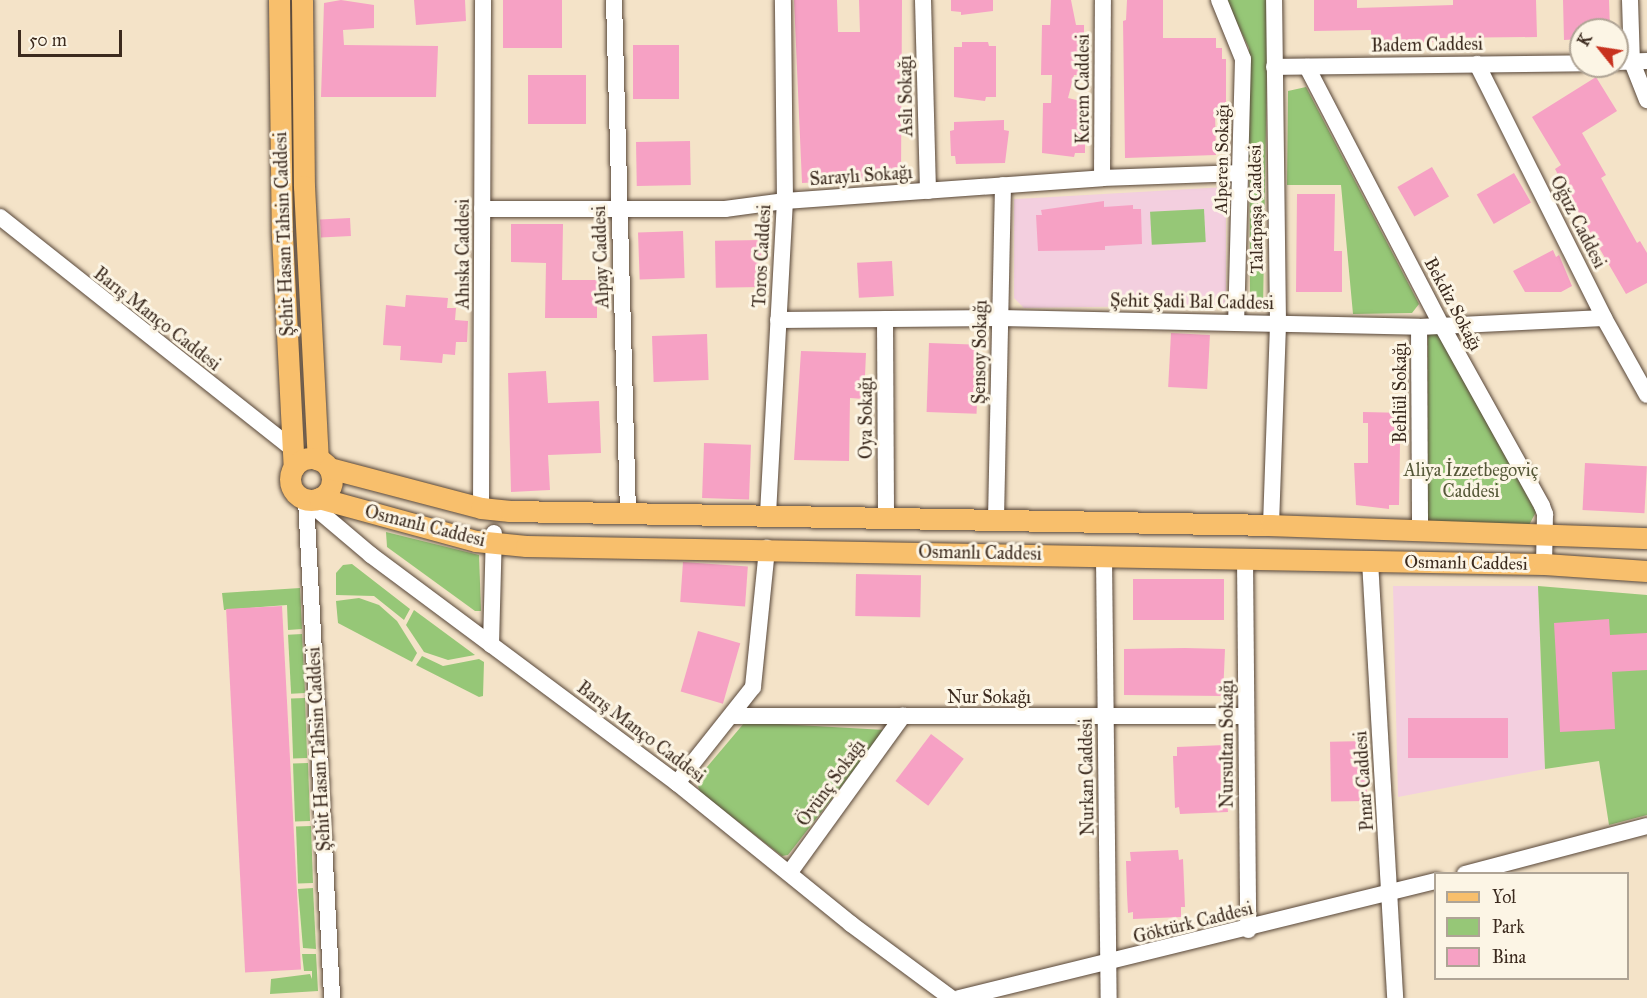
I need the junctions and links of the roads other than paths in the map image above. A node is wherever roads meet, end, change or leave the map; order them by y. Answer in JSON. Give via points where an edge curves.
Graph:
{"nodes":[{"id":1,"x":279,"y":0,"type":"edge"},
{"id":2,"x":302,"y":0,"type":"edge"},
{"id":3,"x":483,"y":0,"type":"edge"},
{"id":4,"x":614,"y":0,"type":"edge"},
{"id":5,"x":783,"y":0,"type":"edge"},
{"id":6,"x":923,"y":0,"type":"edge"},
{"id":7,"x":1103,"y":0,"type":"edge"},
{"id":8,"x":1220,"y":0,"type":"edge"},
{"id":9,"x":1275,"y":0,"type":"edge"},
{"id":10,"x":1630,"y":0,"type":"edge"},
{"id":11,"x":1632,"y":62,"type":"edge"},
{"id":12,"x":1569,"y":63,"type":"edge"},
{"id":13,"x":1477,"y":64,"type":"junction"},
{"id":14,"x":1274,"y":67,"type":"junction"},
{"id":15,"x":1307,"y":67,"type":"junction"},
{"id":16,"x":1647,"y":100,"type":"edge"},
{"id":17,"x":1242,"y":173,"type":"junction"},
{"id":18,"x":1102,"y":178,"type":"junction"},
{"id":19,"x":1003,"y":185,"type":"junction"},
{"id":20,"x":928,"y":190,"type":"junction"},
{"id":21,"x":785,"y":201,"type":"junction"},
{"id":22,"x":482,"y":209,"type":"junction"},
{"id":23,"x":619,"y":209,"type":"junction"},
{"id":24,"x":0,"y":217,"type":"edge"},
{"id":25,"x":1000,"y":318,"type":"junction"},
{"id":26,"x":1604,"y":318,"type":"junction"},
{"id":27,"x":778,"y":320,"type":"junction"},
{"id":28,"x":885,"y":320,"type":"junction"},
{"id":29,"x":1278,"y":322,"type":"junction"},
{"id":30,"x":1236,"y":323,"type":"junction"},
{"id":31,"x":1442,"y":326,"type":"junction"},
{"id":32,"x":1419,"y":327,"type":"junction"},
{"id":33,"x":1647,"y":395,"type":"edge"},
{"id":34,"x":293,"y":458,"type":"junction"},
{"id":35,"x":323,"y":464,"type":"junction"},
{"id":36,"x":313,"y":499,"type":"junction"},
{"id":37,"x":481,"y":508,"type":"junction"},
{"id":38,"x":628,"y":513,"type":"junction"},
{"id":39,"x":768,"y":514,"type":"junction"},
{"id":40,"x":886,"y":517,"type":"junction"},
{"id":41,"x":996,"y":519,"type":"junction"},
{"id":42,"x":1271,"y":525,"type":"junction"},
{"id":43,"x":1420,"y":530,"type":"junction"},
{"id":44,"x":1545,"y":534,"type":"junction"},
{"id":45,"x":1647,"y":538,"type":"edge"},
{"id":46,"x":488,"y":539,"type":"junction"},
{"id":47,"x":767,"y":548,"type":"junction"},
{"id":48,"x":1104,"y":556,"type":"junction"},
{"id":49,"x":1245,"y":559,"type":"junction"},
{"id":50,"x":1370,"y":561,"type":"junction"},
{"id":51,"x":1544,"y":564,"type":"junction"},
{"id":52,"x":1647,"y":571,"type":"edge"},
{"id":53,"x":491,"y":645,"type":"junction"},
{"id":54,"x":732,"y":716,"type":"junction"},
{"id":55,"x":903,"y":716,"type":"junction"},
{"id":56,"x":1106,"y":716,"type":"junction"},
{"id":57,"x":1246,"y":717,"type":"junction"},
{"id":58,"x":677,"y":783,"type":"junction"},
{"id":59,"x":1647,"y":826,"type":"edge"},
{"id":60,"x":790,"y":872,"type":"junction"},
{"id":61,"x":1469,"y":872,"type":"edge"},
{"id":62,"x":1434,"y":882,"type":"edge"},
{"id":63,"x":1391,"y":893,"type":"junction"},
{"id":64,"x":1248,"y":930,"type":"junction"},
{"id":65,"x":1109,"y":964,"type":"junction"},
{"id":66,"x":332,"y":998,"type":"edge"},
{"id":67,"x":951,"y":998,"type":"edge"},
{"id":68,"x":960,"y":998,"type":"edge"},
{"id":69,"x":1109,"y":998,"type":"edge"},
{"id":70,"x":1395,"y":998,"type":"edge"}],
"edges":[{"from":1,"to":34,"type":"main road","name":"Şehit Hasan Tahsin Caddesi","via":[[282,235]]},
{"from":2,"to":35,"type":"main road","name":"Şehit Hasan Tahsin Caddesi","via":[[304,186]]},
{"from":3,"to":22,"type":"street","name":"Ahıska Caddesi"},
{"from":4,"to":23,"type":"street","name":"Alpay Caddesi"},
{"from":5,"to":21,"type":"street","name":"Toros Caddesi"},
{"from":6,"to":20,"type":"street","name":"Aslı Sokağı"},
{"from":7,"to":18,"type":"street","name":"Kerem Caddesi"},
{"from":8,"to":17,"type":"street","name":"Alperen Sokağı","via":[[1243,59]]},
{"from":9,"to":14,"type":"street","name":"Talatpaşa Caddesi"},
{"from":10,"to":11,"type":"street"},
{"from":11,"to":16,"type":"street"},
{"from":12,"to":13,"type":"street","name":"Badem Caddesi"},
{"from":13,"to":15,"type":"street","name":"Badem Caddesi"},
{"from":13,"to":26,"type":"street","name":"Oğuz Caddesi"},
{"from":14,"to":15,"type":"street","name":"Badem Caddesi"},
{"from":14,"to":29,"type":"street","name":"Talatpaşa Caddesi"},
{"from":15,"to":31,"type":"street","name":"Bekdiz Sokağı"},
{"from":17,"to":18,"type":"street","name":"Saraylı Sokağı"},
{"from":17,"to":30,"type":"street","name":"Alperen Sokağı"},
{"from":18,"to":19,"type":"street","name":"Saraylı Sokağı"},
{"from":19,"to":20,"type":"street","name":"Saraylı Sokağı"},
{"from":19,"to":25,"type":"street","name":"Şensoy Sokağı"},
{"from":20,"to":21,"type":"street","name":"Saraylı Sokağı"},
{"from":21,"to":23,"type":"street","name":"Saraylı Sokağı","via":[[725,209]]},
{"from":21,"to":27,"type":"street","name":"Toros Caddesi"},
{"from":22,"to":23,"type":"street","name":"Saraylı Sokağı"},
{"from":22,"to":37,"type":"street","name":"Ahıska Caddesi"},
{"from":23,"to":38,"type":"street","name":"Alpay Caddesi"},
{"from":24,"to":34,"type":"street","name":"Barış Manço Caddesi"},
{"from":25,"to":28,"type":"street","name":"Şehit Şadi Bal Caddesi"},
{"from":25,"to":30,"type":"street","name":"Şehit Şadi Bal Caddesi"},
{"from":25,"to":41,"type":"street","name":"Şensoy Sokağı"},
{"from":26,"to":31,"type":"street","name":"Şehit Şadi Bal Caddesi"},
{"from":26,"to":33,"type":"street","name":"Oğuz Caddesi"},
{"from":27,"to":28,"type":"street","name":"Şehit Şadi Bal Caddesi"},
{"from":27,"to":39,"type":"street","name":"Toros Caddesi"},
{"from":28,"to":40,"type":"street","name":"Oya Sokağı"},
{"from":29,"to":30,"type":"street","name":"Şehit Şadi Bal Caddesi"},
{"from":29,"to":32,"type":"street","name":"Şehit Şadi Bal Caddesi"},
{"from":29,"to":42,"type":"street","name":"Talatpaşa Caddesi"},
{"from":31,"to":32,"type":"street","name":"Şehit Şadi Bal Caddesi"},
{"from":31,"to":44,"type":"street","name":"Bekdiz Sokağı","via":[[1542,506]]},
{"from":32,"to":43,"type":"street","name":"Behlül Sokağı"},
{"from":34,"to":35,"type":"main road"},
{"from":34,"to":36,"type":"main road","name":"Şehit Hasan Tahsin Caddesi","via":[[292,487]]},
{"from":35,"to":36,"type":"main road","name":"Şehit Hasan Tahsin Caddesi","via":[[332,482]]},
{"from":35,"to":37,"type":"main road","name":"Osmanlı Caddesi"},
{"from":36,"to":46,"type":"main road","name":"Osmanlı Caddesi"},
{"from":36,"to":53,"type":"street","name":"Barış Manço Caddesi","via":[[371,555]]},
{"from":36,"to":66,"type":"street","name":"Şehit Hasan Tahsin Caddesi"},
{"from":37,"to":38,"type":"main road","name":"Osmanlı Caddesi"},
{"from":37,"to":46,"type":"main road","via":[[494,517]]},
{"from":37,"to":46,"type":"main road","via":[[464,519],[466,535]]},
{"from":38,"to":39,"type":"main road","name":"Osmanlı Caddesi"},
{"from":39,"to":40,"type":"main road","name":"Osmanlı Caddesi"},
{"from":40,"to":41,"type":"main road","name":"Osmanlı Caddesi"},
{"from":41,"to":42,"type":"main road","name":"Osmanlı Caddesi"},
{"from":42,"to":43,"type":"main road","name":"Osmanlı Caddesi"},
{"from":43,"to":44,"type":"main road","name":"Osmanlı Caddesi"},
{"from":44,"to":45,"type":"main road","name":"Osmanlı Caddesi"},
{"from":44,"to":51,"type":"street","name":"Bekdiz Sokağı"},
{"from":46,"to":47,"type":"main road","name":"Osmanlı Caddesi"},
{"from":46,"to":53,"type":"street"},
{"from":47,"to":48,"type":"main road","name":"Osmanlı Caddesi"},
{"from":47,"to":54,"type":"street","via":[[757,672],[753,687]]},
{"from":48,"to":49,"type":"main road","name":"Osmanlı Caddesi"},
{"from":48,"to":56,"type":"street","name":"Nurkan Caddesi"},
{"from":49,"to":50,"type":"main road","name":"Osmanlı Caddesi"},
{"from":49,"to":57,"type":"street","name":"Nursultan Sokağı"},
{"from":50,"to":51,"type":"main road","name":"Osmanlı Caddesi"},
{"from":50,"to":63,"type":"street","name":"Pınar Caddesi"},
{"from":51,"to":52,"type":"main road","name":"Osmanlı Caddesi"},
{"from":53,"to":58,"type":"street","name":"Barış Manço Caddesi"},
{"from":54,"to":55,"type":"street","name":"Nur Sokağı"},
{"from":54,"to":58,"type":"street"},
{"from":55,"to":56,"type":"street","name":"Nur Sokağı"},
{"from":55,"to":60,"type":"street","name":"Övünç Sokağı"},
{"from":56,"to":57,"type":"street","name":"Nur Sokağı"},
{"from":56,"to":65,"type":"street","name":"Nurkan Caddesi"},
{"from":57,"to":64,"type":"street","name":"Nursultan Sokağı"},
{"from":58,"to":60,"type":"street","name":"Barış Manço Caddesi"},
{"from":59,"to":61,"type":"street"},
{"from":60,"to":67,"type":"street","name":"Barış Manço Caddesi","via":[[851,924]]},
{"from":62,"to":63,"type":"street","name":"Göktürk Caddesi"},
{"from":63,"to":64,"type":"street","name":"Göktürk Caddesi"},
{"from":63,"to":70,"type":"street","name":"Pınar Caddesi"},
{"from":64,"to":65,"type":"street","name":"Göktürk Caddesi"},
{"from":65,"to":68,"type":"street","name":"Göktürk Caddesi"},
{"from":65,"to":69,"type":"street","name":"Nurkan Caddesi"}]}
